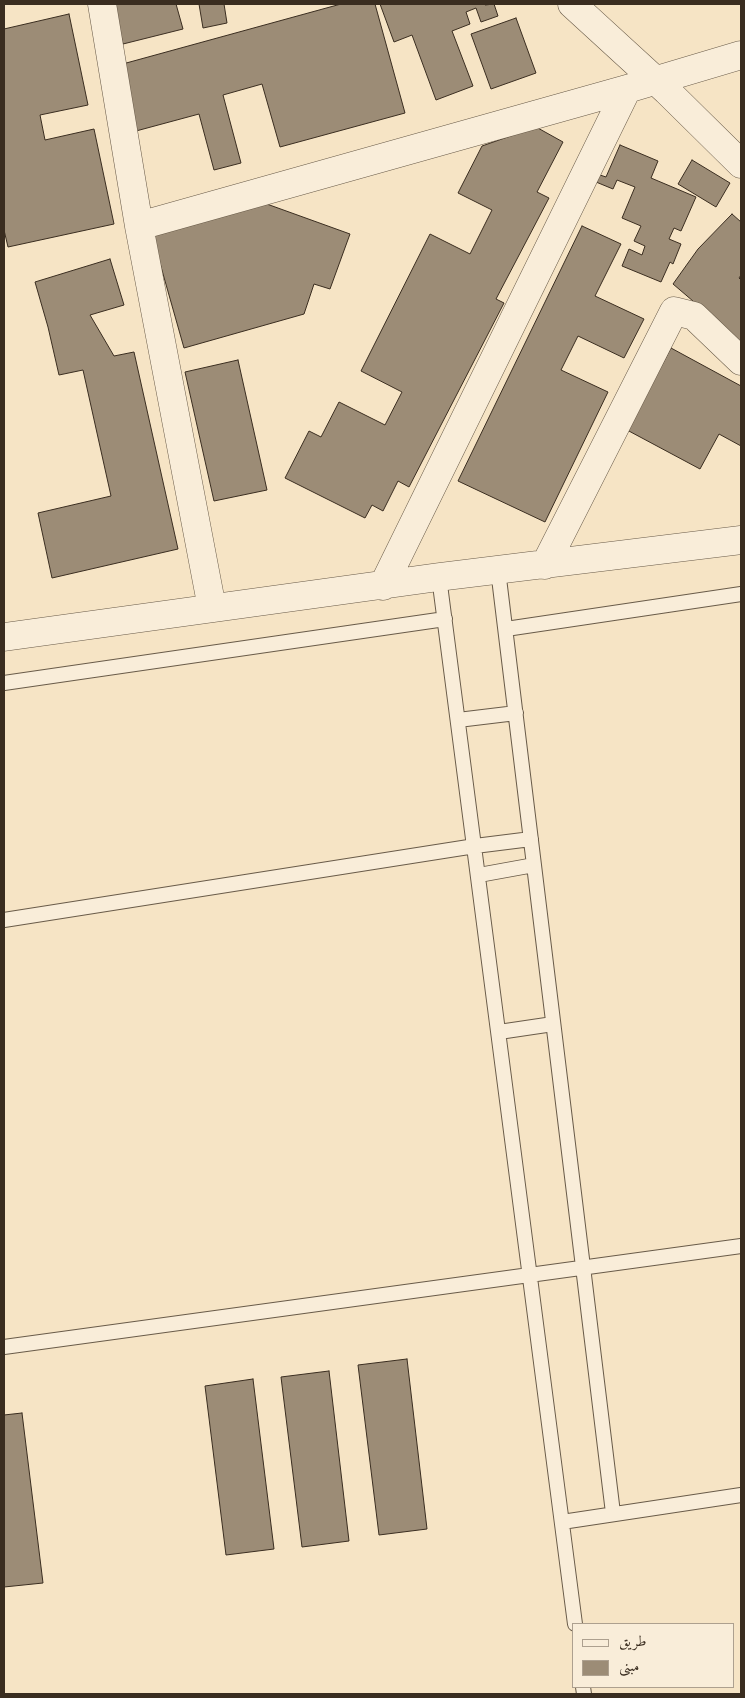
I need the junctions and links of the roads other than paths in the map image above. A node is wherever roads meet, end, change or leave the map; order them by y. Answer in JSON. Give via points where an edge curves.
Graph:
{"nodes":[{"id":1,"x":102,"y":4,"type":"edge"},
{"id":2,"x":572,"y":4,"type":"edge"},
{"id":3,"x":741,"y":55,"type":"edge"},
{"id":4,"x":655,"y":79,"type":"junction"},
{"id":5,"x":627,"y":89,"type":"junction"},
{"id":6,"x":741,"y":164,"type":"edge"},
{"id":7,"x":139,"y":226,"type":"junction"},
{"id":8,"x":741,"y":361,"type":"edge"},
{"id":9,"x":741,"y":540,"type":"edge"},
{"id":10,"x":545,"y":566,"type":"junction"},
{"id":11,"x":498,"y":570,"type":"junction"},
{"id":12,"x":440,"y":578,"type":"junction"},
{"id":13,"x":383,"y":586,"type":"junction"},
{"id":14,"x":741,"y":594,"type":"edge"},
{"id":15,"x":212,"y":608,"type":"junction"},
{"id":16,"x":445,"y":619,"type":"junction"},
{"id":17,"x":506,"y":629,"type":"junction"},
{"id":18,"x":4,"y":637,"type":"edge"},
{"id":19,"x":4,"y":683,"type":"edge"},
{"id":20,"x":516,"y":713,"type":"junction"},
{"id":21,"x":458,"y":720,"type":"junction"},
{"id":22,"x":531,"y":839,"type":"junction"},
{"id":23,"x":475,"y":846,"type":"junction"},
{"id":24,"x":534,"y":865,"type":"junction"},
{"id":25,"x":479,"y":875,"type":"junction"},
{"id":26,"x":4,"y":920,"type":"edge"},
{"id":27,"x":554,"y":1024,"type":"junction"},
{"id":28,"x":498,"y":1032,"type":"junction"},
{"id":29,"x":741,"y":1246,"type":"edge"},
{"id":30,"x":582,"y":1268,"type":"junction"},
{"id":31,"x":530,"y":1275,"type":"junction"},
{"id":32,"x":4,"y":1348,"type":"edge"},
{"id":33,"x":741,"y":1495,"type":"edge"},
{"id":34,"x":613,"y":1513,"type":"junction"},
{"id":35,"x":562,"y":1522,"type":"junction"},
{"id":36,"x":575,"y":1623,"type":"edge"}],
"edges":[{"from":1,"to":7,"type":"street"},
{"from":2,"to":4,"type":"street"},
{"from":3,"to":4,"type":"street"},
{"from":4,"to":5,"type":"street"},
{"from":4,"to":6,"type":"street"},
{"from":5,"to":7,"type":"street"},
{"from":5,"to":13,"type":"street"},
{"from":7,"to":15,"type":"street"},
{"from":8,"to":10,"type":"street","via":[[694,316],[674,311]]},
{"from":9,"to":10,"type":"street"},
{"from":10,"to":11,"type":"street"},
{"from":11,"to":12,"type":"street"},
{"from":11,"to":17,"type":"lane"},
{"from":12,"to":13,"type":"street"},
{"from":12,"to":16,"type":"lane"},
{"from":13,"to":15,"type":"street"},
{"from":14,"to":17,"type":"lane"},
{"from":15,"to":18,"type":"street"},
{"from":16,"to":19,"type":"lane"},
{"from":16,"to":21,"type":"lane"},
{"from":17,"to":20,"type":"lane"},
{"from":20,"to":21,"type":"lane"},
{"from":20,"to":22,"type":"lane"},
{"from":21,"to":23,"type":"lane"},
{"from":22,"to":23,"type":"lane"},
{"from":22,"to":24,"type":"lane"},
{"from":23,"to":25,"type":"lane"},
{"from":23,"to":26,"type":"lane"},
{"from":24,"to":25,"type":"lane"},
{"from":24,"to":27,"type":"lane"},
{"from":25,"to":28,"type":"lane"},
{"from":27,"to":28,"type":"lane"},
{"from":27,"to":30,"type":"lane"},
{"from":28,"to":31,"type":"lane"},
{"from":29,"to":30,"type":"lane"},
{"from":30,"to":31,"type":"lane"},
{"from":30,"to":34,"type":"lane"},
{"from":31,"to":32,"type":"lane"},
{"from":31,"to":35,"type":"lane"},
{"from":33,"to":34,"type":"lane"},
{"from":34,"to":35,"type":"lane"},
{"from":35,"to":36,"type":"lane"}]}
